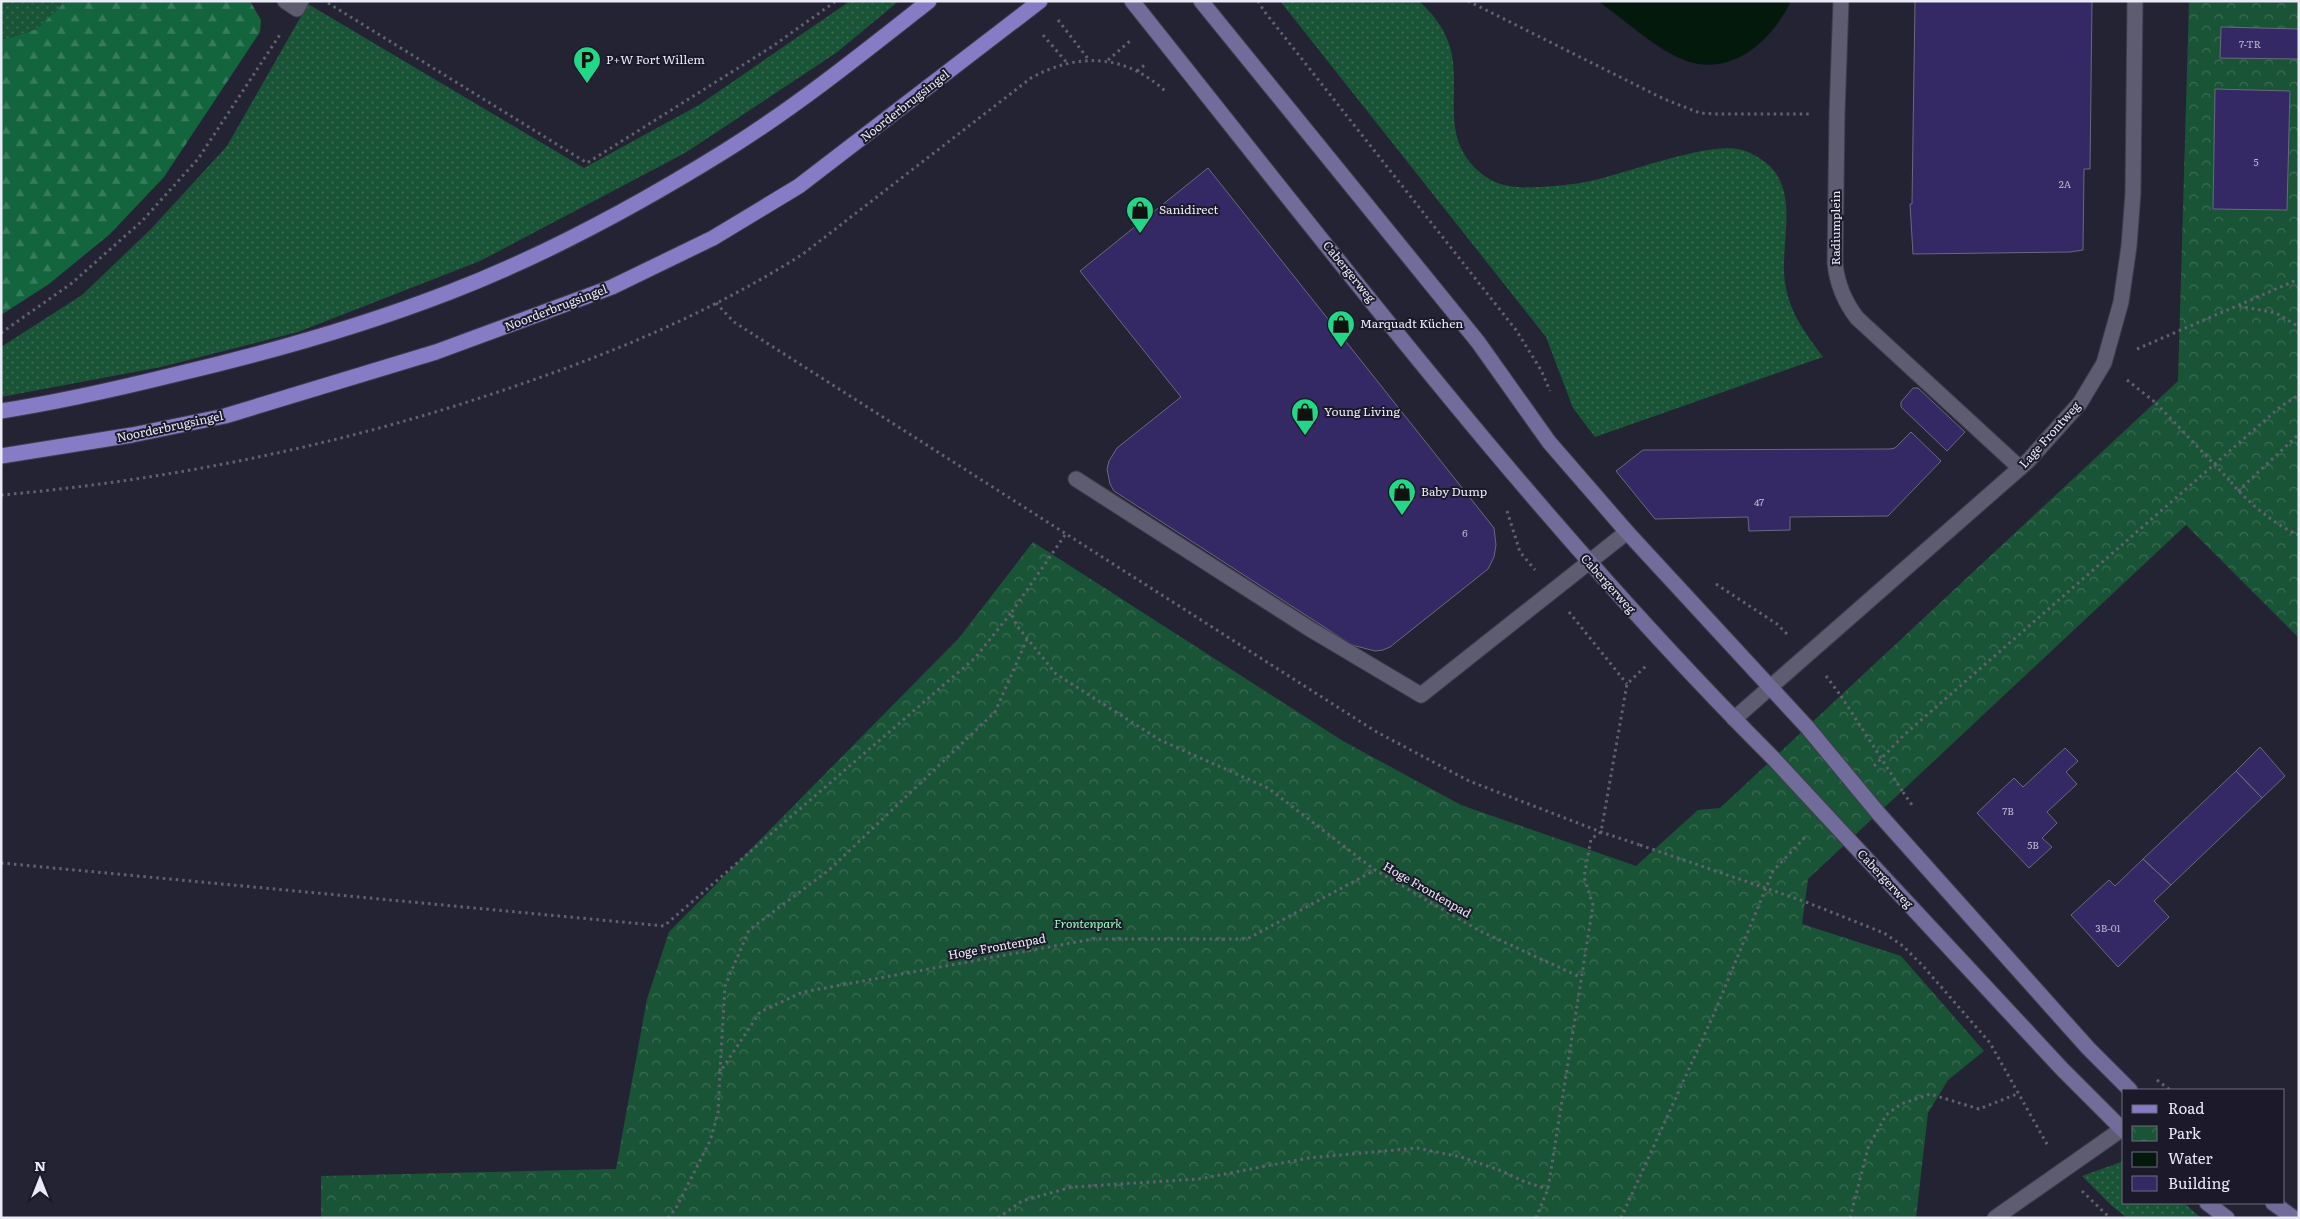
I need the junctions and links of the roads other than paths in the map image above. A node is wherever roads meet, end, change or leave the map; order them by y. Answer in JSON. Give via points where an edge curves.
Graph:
{"nodes":[{"id":1,"x":930,"y":1,"type":"edge"},
{"id":2,"x":1040,"y":1,"type":"edge"},
{"id":3,"x":1132,"y":1,"type":"edge"},
{"id":4,"x":1201,"y":1,"type":"edge"},
{"id":5,"x":1842,"y":1,"type":"edge"},
{"id":6,"x":2136,"y":1,"type":"edge"},
{"id":7,"x":1,"y":411,"type":"edge"},
{"id":8,"x":1,"y":456,"type":"edge"},
{"id":9,"x":2020,"y":468,"type":"junction"},
{"id":10,"x":1076,"y":479,"type":"dead end"},
{"id":11,"x":1627,"y":532,"type":"junction"},
{"id":12,"x":1589,"y":563,"type":"junction"},
{"id":13,"x":1770,"y":687,"type":"junction"},
{"id":14,"x":1734,"y":719,"type":"junction"},
{"id":15,"x":2129,"y":1089,"type":"edge"},
{"id":16,"x":2122,"y":1129,"type":"edge"},
{"id":17,"x":2122,"y":1131,"type":"edge"},
{"id":18,"x":2208,"y":1204,"type":"edge"},
{"id":19,"x":2274,"y":1204,"type":"edge"},
{"id":20,"x":1995,"y":1218,"type":"edge"},
{"id":21,"x":2227,"y":1218,"type":"edge"},
{"id":22,"x":2294,"y":1218,"type":"edge"}],
"edges":[{"from":1,"to":7,"type":"main road","via":[[798,102],[728,149],[647,198],[551,248],[433,298],[281,347],[134,384]]},
{"from":2,"to":8,"type":"main road","name":"Noorderbrugsingel","via":[[776,202],[713,238],[612,286],[436,352],[234,413],[132,435]]},
{"from":3,"to":12,"type":"street","name":"Cabergerweg"},
{"from":4,"to":11,"type":"street","via":[[1478,342],[1549,442]]},
{"from":5,"to":9,"type":"street","name":"Radiumplein","via":[[1837,114],[1837,280],[1848,307],[1857,318]]},
{"from":6,"to":9,"type":"street","name":"Lage Frontweg","via":[[2133,193],[2130,246],[2121,302],[2104,363],[2080,403]]},
{"from":9,"to":13,"type":"street","name":"Lage Frontweg"},
{"from":10,"to":12,"type":"street","via":[[1310,629],[1421,695]]},
{"from":11,"to":12,"type":"street"},
{"from":11,"to":13,"type":"street"},
{"from":12,"to":14,"type":"street","name":"Cabergerweg"},
{"from":13,"to":14,"type":"street","name":"Lage Frontweg"},
{"from":13,"to":15,"type":"street","bridge":true,"via":[[1879,814],[2088,1048]]},
{"from":14,"to":16,"type":"street","name":"Cabergerweg","bridge":true},
{"from":17,"to":20,"type":"street"},
{"from":18,"to":21,"type":"street"},
{"from":19,"to":22,"type":"street"}]}
